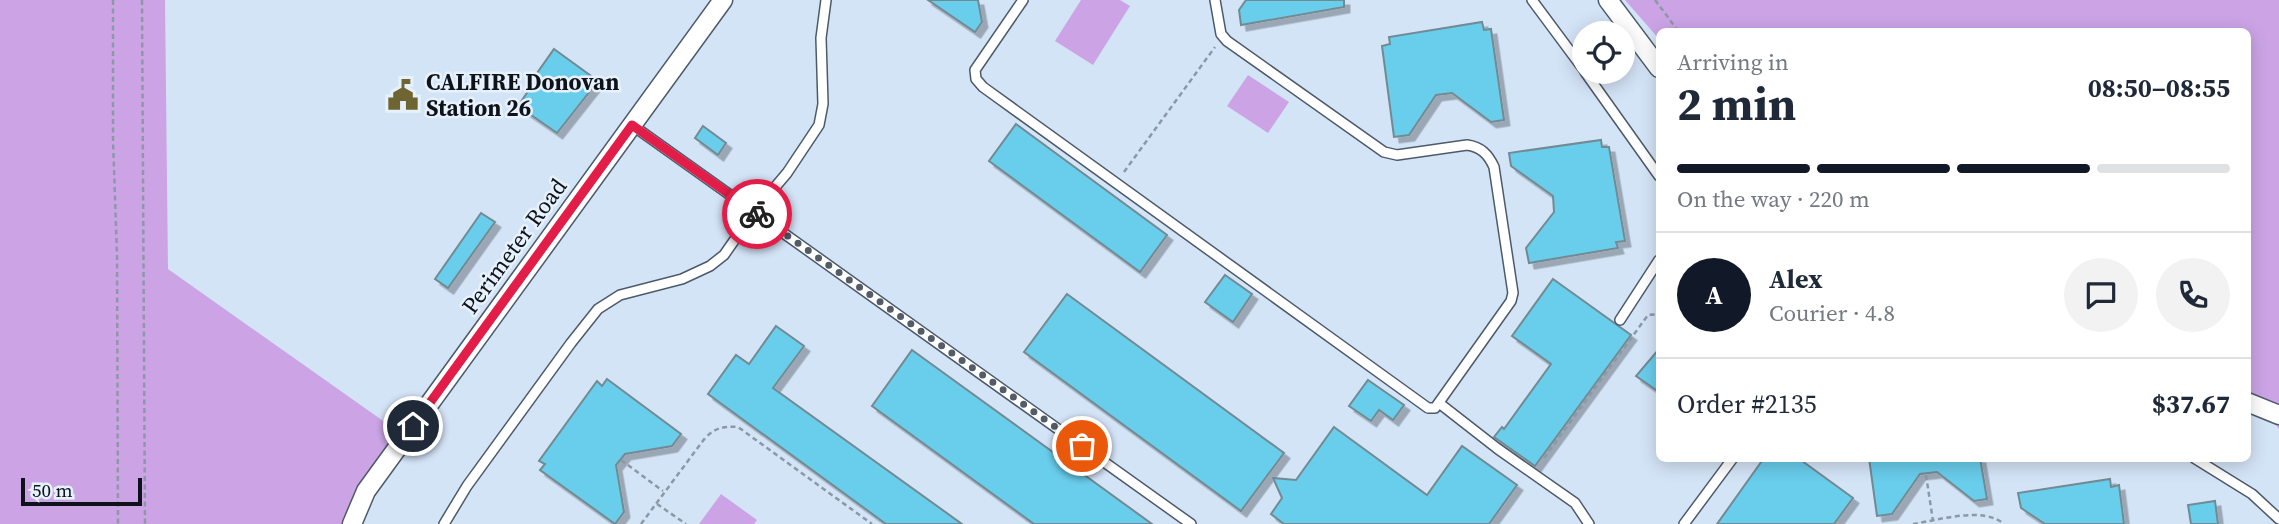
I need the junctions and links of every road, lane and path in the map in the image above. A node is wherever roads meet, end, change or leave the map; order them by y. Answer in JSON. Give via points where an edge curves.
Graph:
{"nodes":[{"id":1,"x":113,"y":0,"type":"edge"},
{"id":2,"x":142,"y":0,"type":"edge"},
{"id":3,"x":723,"y":0,"type":"edge"},
{"id":4,"x":826,"y":0,"type":"edge"},
{"id":5,"x":1023,"y":0,"type":"edge"},
{"id":6,"x":1215,"y":0,"type":"edge"},
{"id":7,"x":1532,"y":0,"type":"edge"},
{"id":8,"x":1608,"y":0,"type":"edge"},
{"id":9,"x":1655,"y":0,"type":"edge"},
{"id":10,"x":1676,"y":28,"type":"edge"},
{"id":11,"x":1223,"y":36,"type":"junction"},
{"id":12,"x":1572,"y":55,"type":"edge"},
{"id":13,"x":1656,"y":64,"type":"edge"},
{"id":14,"x":1593,"y":84,"type":"edge"},
{"id":15,"x":632,"y":125,"type":"junction"},
{"id":16,"x":1656,"y":172,"type":"edge"},
{"id":17,"x":1116,"y":183,"type":"junction"},
{"id":18,"x":754,"y":212,"type":"junction"},
{"id":19,"x":1656,"y":265,"type":"edge"},
{"id":20,"x":1656,"y":314,"type":"edge"},
{"id":21,"x":1620,"y":320,"type":"dead end"},
{"id":22,"x":1439,"y":403,"type":"junction"},
{"id":23,"x":2251,"y":404,"type":"edge"},
{"id":24,"x":2279,"y":415,"type":"edge"},
{"id":25,"x":1544,"y":458,"type":"dead end"},
{"id":26,"x":621,"y":460,"type":"dead end"},
{"id":27,"x":1730,"y":462,"type":"edge"},
{"id":28,"x":2200,"y":462,"type":"edge"},
{"id":29,"x":1926,"y":475,"type":"dead end"},
{"id":30,"x":664,"y":492,"type":"junction"},
{"id":31,"x":656,"y":503,"type":"junction"},
{"id":32,"x":2279,"y":519,"type":"edge"},
{"id":33,"x":1933,"y":521,"type":"junction"},
{"id":34,"x":118,"y":524,"type":"edge"},
{"id":35,"x":145,"y":524,"type":"edge"},
{"id":36,"x":352,"y":524,"type":"edge"},
{"id":37,"x":444,"y":524,"type":"edge"},
{"id":38,"x":641,"y":524,"type":"edge"},
{"id":39,"x":686,"y":524,"type":"edge"},
{"id":40,"x":872,"y":524,"type":"edge"},
{"id":41,"x":1191,"y":524,"type":"edge"},
{"id":42,"x":1589,"y":524,"type":"edge"},
{"id":43,"x":1685,"y":524,"type":"edge"},
{"id":44,"x":1913,"y":524,"type":"edge"},
{"id":45,"x":2004,"y":524,"type":"edge"}],
"edges":[{"from":1,"to":34,"type":"path"},
{"from":2,"to":35,"type":"path"},
{"from":3,"to":15,"type":"street","name":"Perimeter Road"},
{"from":4,"to":18,"type":"lane","via":[[819,125]]},
{"from":5,"to":17,"type":"lane","via":[[979,61],[976,79]]},
{"from":6,"to":11,"type":"lane"},
{"from":7,"to":12,"type":"lane"},
{"from":8,"to":13,"type":"street"},
{"from":9,"to":10,"type":"path"},
{"from":11,"to":17,"type":"path"},
{"from":11,"to":22,"type":"lane","via":[[1384,152],[1398,155],[1467,145],[1489,157],[1513,293]]},
{"from":14,"to":16,"type":"lane"},
{"from":15,"to":18,"type":"lane"},
{"from":15,"to":36,"type":"street","name":"Perimeter Road","via":[[366,491]]},
{"from":17,"to":22,"type":"lane","via":[[1428,408]]},
{"from":18,"to":37,"type":"lane","via":[[724,255],[710,266],[682,279],[620,295],[598,309],[453,505]]},
{"from":18,"to":41,"type":"lane"},
{"from":19,"to":21,"type":"lane"},
{"from":20,"to":25,"type":"path","via":[[1648,315]]},
{"from":22,"to":42,"type":"lane","via":[[1575,503]]},
{"from":23,"to":24,"type":"street"},
{"from":26,"to":30,"type":"path"},
{"from":27,"to":43,"type":"lane"},
{"from":28,"to":32,"type":"lane","via":[[2252,494]]},
{"from":29,"to":33,"type":"path"},
{"from":30,"to":31,"type":"path"},
{"from":30,"to":40,"type":"path","via":[[713,430],[738,428]]},
{"from":31,"to":38,"type":"path"},
{"from":31,"to":39,"type":"path"},
{"from":33,"to":44,"type":"path"},
{"from":33,"to":45,"type":"path","via":[[1986,514]]}]}
